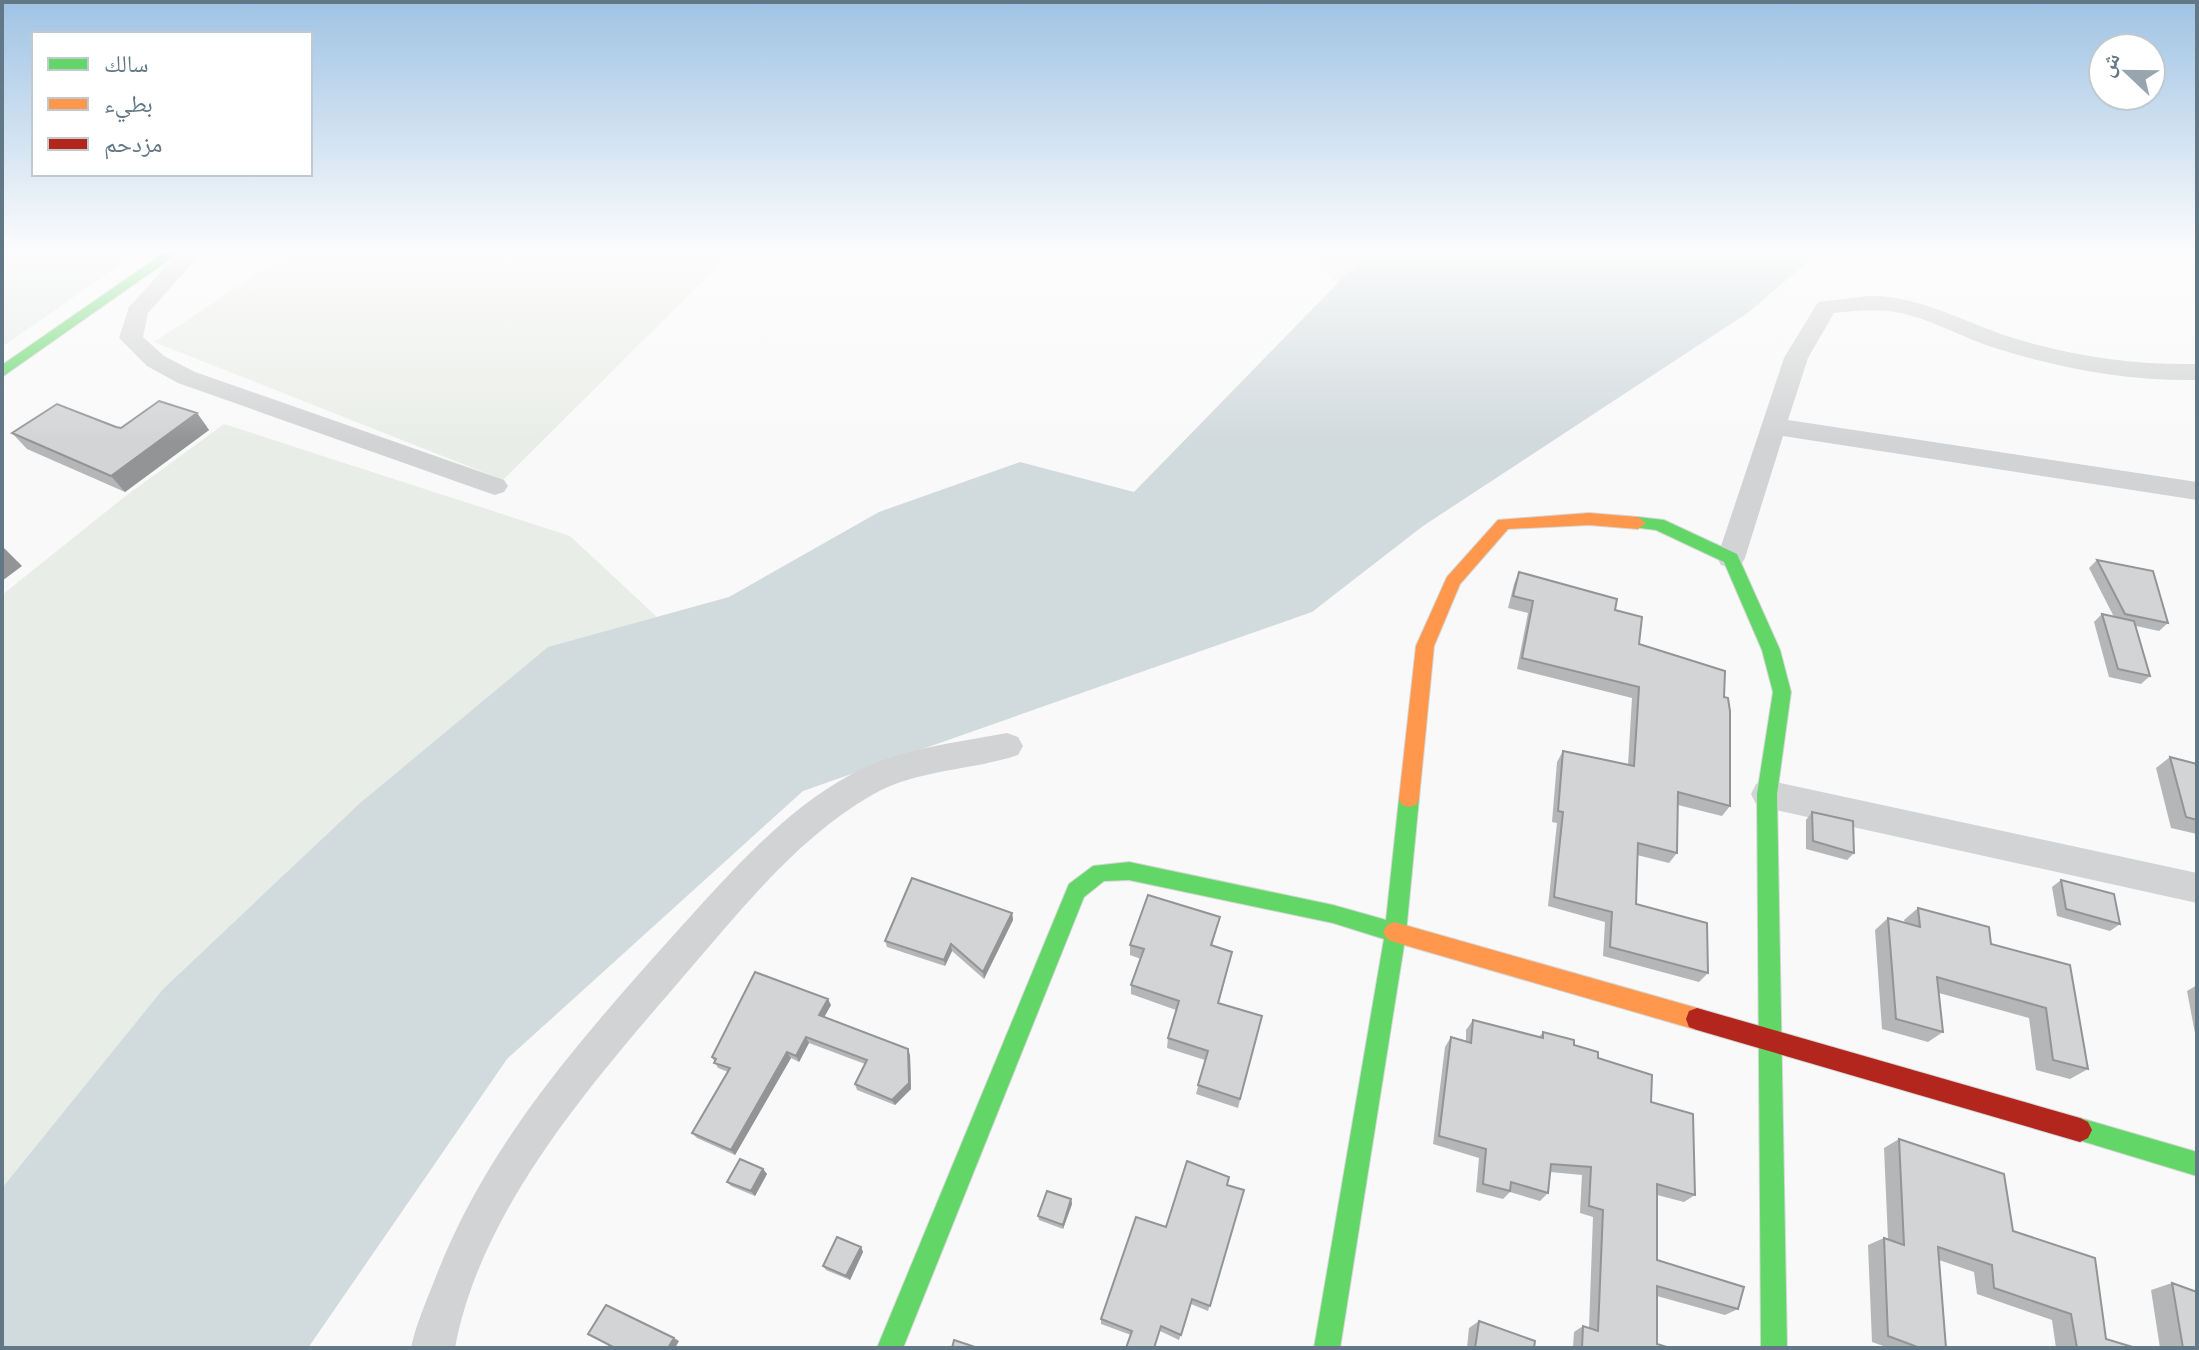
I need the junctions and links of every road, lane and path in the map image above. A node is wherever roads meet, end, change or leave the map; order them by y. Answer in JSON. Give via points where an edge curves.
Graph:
{"nodes":[{"id":1,"x":84,"y":315,"type":"edge"},
{"id":2,"x":136,"y":315,"type":"edge"},
{"id":3,"x":1821,"y":315,"type":"edge"},
{"id":4,"x":1926,"y":315,"type":"edge"},
{"id":5,"x":2,"y":372,"type":"edge"},
{"id":6,"x":2197,"y":372,"type":"edge"},
{"id":7,"x":1775,"y":426,"type":"junction"},
{"id":8,"x":495,"y":486,"type":"dead end"},
{"id":9,"x":2197,"y":491,"type":"edge"},
{"id":10,"x":1731,"y":558,"type":"junction"},
{"id":11,"x":1007,"y":746,"type":"dead end"},
{"id":12,"x":1767,"y":794,"type":"junction"},
{"id":13,"x":2197,"y":888,"type":"edge"},
{"id":14,"x":1395,"y":933,"type":"junction"},
{"id":15,"x":1768,"y":1041,"type":"junction"},
{"id":16,"x":2197,"y":1164,"type":"edge"},
{"id":17,"x":433,"y":1348,"type":"edge"},
{"id":18,"x":890,"y":1348,"type":"edge"},
{"id":19,"x":1327,"y":1348,"type":"edge"},
{"id":20,"x":1774,"y":1348,"type":"edge"}],
"edges":[{"from":1,"to":5,"type":"street"},
{"from":2,"to":8,"type":"street","via":[[131,338],[174,371]]},
{"from":3,"to":7,"type":"street","via":[[1796,358]]},
{"from":4,"to":6,"type":"street","via":[[2077,362],[2163,374]]},
{"from":7,"to":9,"type":"street"},
{"from":7,"to":10,"type":"street"},
{"from":10,"to":12,"type":"street","via":[[1771,650],[1782,692]]},
{"from":10,"to":14,"type":"street","via":[[1658,524],[1589,519],[1504,524],[1453,581],[1425,646]]},
{"from":11,"to":17,"type":"street","via":[[916,765],[863,784],[801,827],[731,896],[613,1030],[508,1171],[459,1265]]},
{"from":12,"to":13,"type":"street"},
{"from":12,"to":15,"type":"street"},
{"from":14,"to":15,"type":"street"},
{"from":14,"to":18,"type":"street","via":[[1333,914],[1129,871],[1100,872],[1076,891]]},
{"from":14,"to":19,"type":"street"},
{"from":15,"to":16,"type":"street"},
{"from":15,"to":20,"type":"street"}]}
